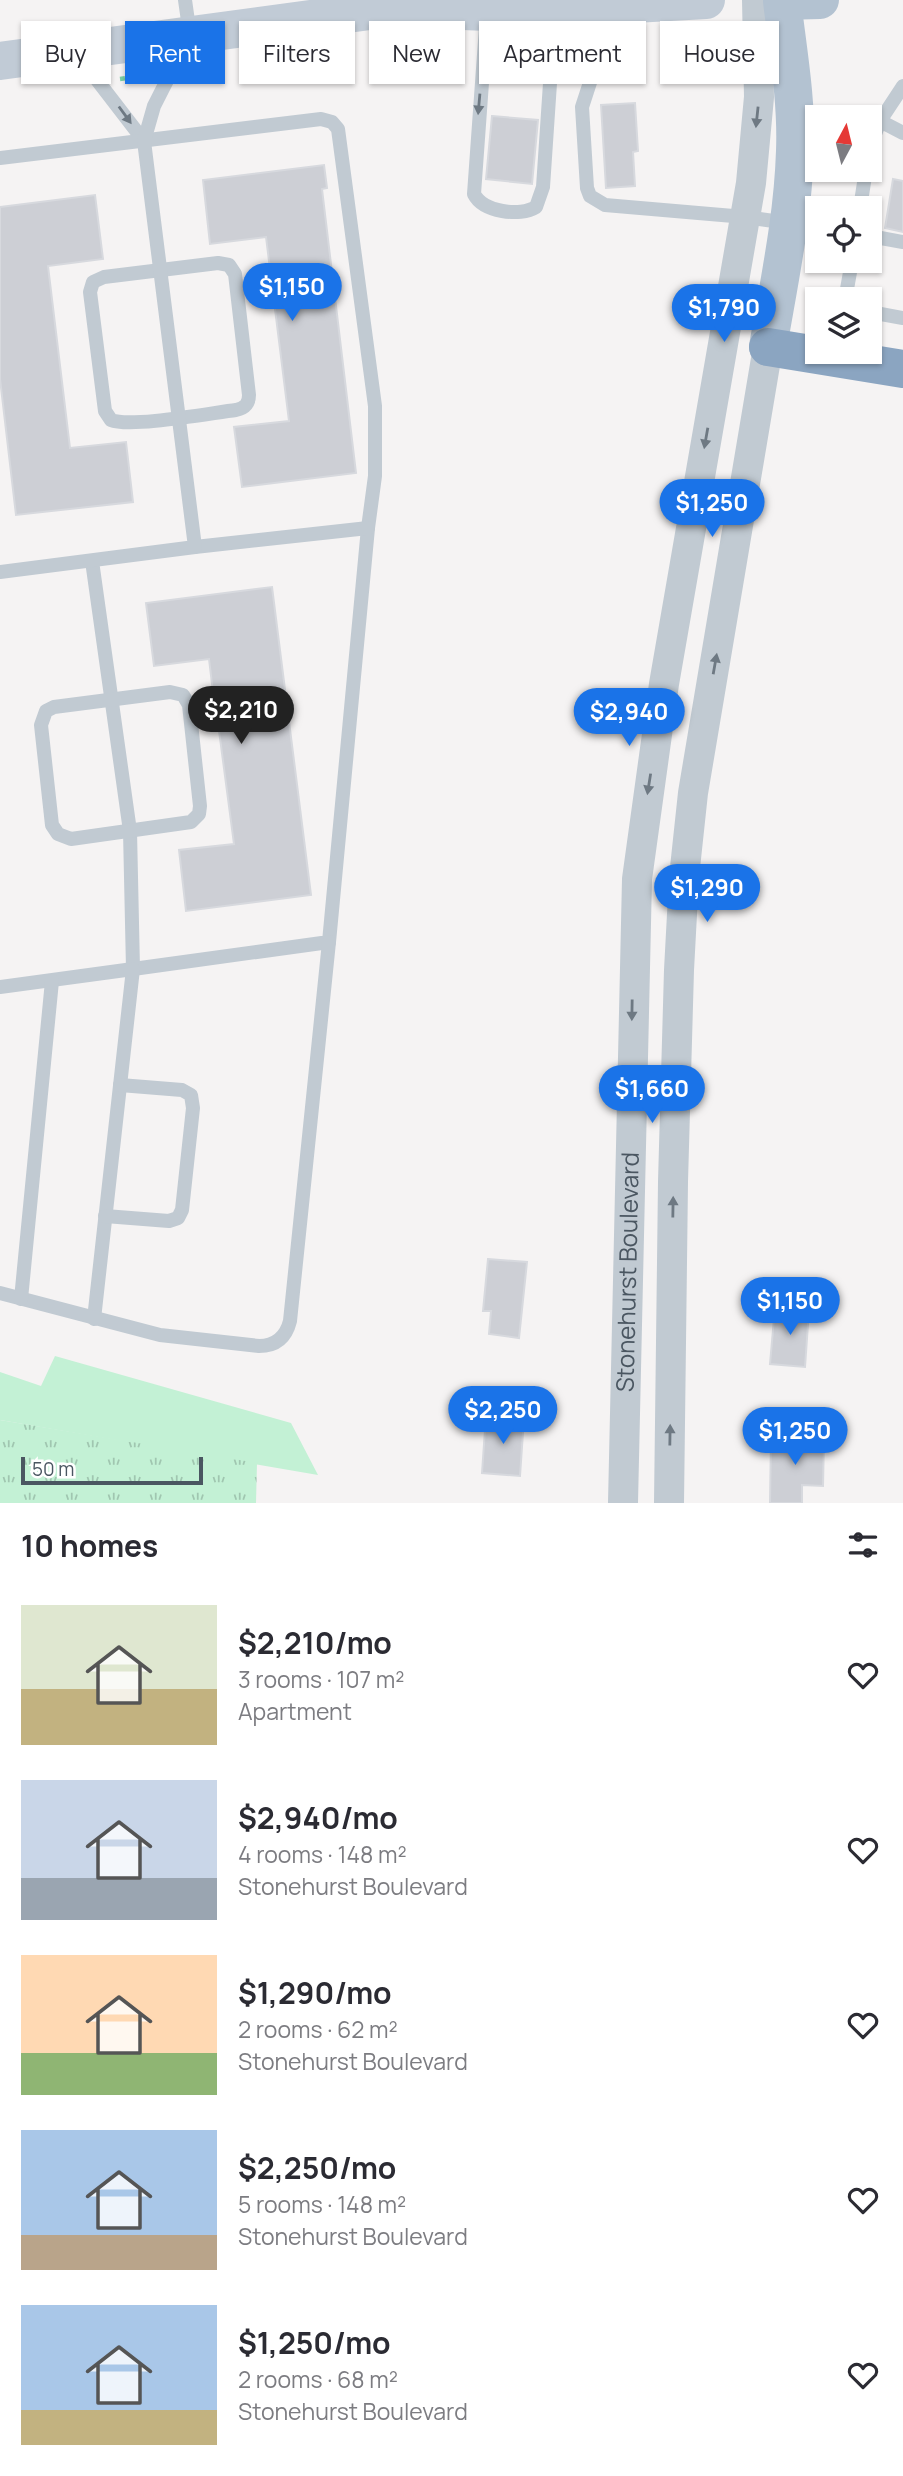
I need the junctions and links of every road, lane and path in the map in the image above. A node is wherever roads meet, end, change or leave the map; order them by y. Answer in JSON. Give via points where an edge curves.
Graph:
{"nodes":[{"id":1,"x":706,"y":0,"type":"edge"},
{"id":2,"x":770,"y":0,"type":"edge"},
{"id":3,"x":820,"y":0,"type":"edge"},
{"id":4,"x":399,"y":4,"type":"edge"},
{"id":5,"x":597,"y":6,"type":"junction"},
{"id":6,"x":555,"y":9,"type":"junction"},
{"id":7,"x":487,"y":12,"type":"junction"},
{"id":8,"x":188,"y":17,"type":"edge"},
{"id":9,"x":111,"y":40,"type":"edge"},
{"id":10,"x":21,"y":58,"type":"edge"},
{"id":11,"x":0,"y":61,"type":"edge"},
{"id":12,"x":125,"y":78,"type":"edge"},
{"id":13,"x":111,"y":80,"type":"dead end"},
{"id":14,"x":101,"y":84,"type":"edge"},
{"id":15,"x":903,"y":86,"type":"edge"},
{"id":16,"x":882,"y":118,"type":"edge"},
{"id":17,"x":882,"y":122,"type":"edge"},
{"id":18,"x":903,"y":133,"type":"edge"},
{"id":19,"x":144,"y":141,"type":"junction"},
{"id":20,"x":0,"y":158,"type":"edge"},
{"id":21,"x":745,"y":216,"type":"junction"},
{"id":22,"x":803,"y":225,"type":"edge"},
{"id":23,"x":882,"y":238,"type":"edge"},
{"id":24,"x":903,"y":242,"type":"edge"},
{"id":25,"x":162,"y":270,"type":"junction"},
{"id":26,"x":882,"y":314,"type":"edge"},
{"id":27,"x":903,"y":318,"type":"edge"},
{"id":28,"x":768,"y":347,"type":"junction"},
{"id":29,"x":903,"y":369,"type":"edge"},
{"id":30,"x":715,"y":386,"type":"junction"},
{"id":31,"x":179,"y":417,"type":"junction"},
{"id":32,"x":694,"y":510,"type":"junction"},
{"id":33,"x":739,"y":519,"type":"junction"},
{"id":34,"x":368,"y":528,"type":"junction"},
{"id":35,"x":195,"y":547,"type":"junction"},
{"id":36,"x":92,"y":561,"type":"junction"},
{"id":37,"x":0,"y":572,"type":"edge"},
{"id":38,"x":111,"y":698,"type":"junction"},
{"id":39,"x":130,"y":831,"type":"junction"},
{"id":40,"x":329,"y":942,"type":"junction"},
{"id":41,"x":133,"y":969,"type":"junction"},
{"id":42,"x":52,"y":981,"type":"junction"},
{"id":43,"x":0,"y":987,"type":"edge"},
{"id":44,"x":120,"y":1085,"type":"junction"},
{"id":45,"x":631,"y":1099,"type":"junction"},
{"id":46,"x":675,"y":1100,"type":"junction"},
{"id":47,"x":106,"y":1216,"type":"junction"},
{"id":48,"x":0,"y":1293,"type":"edge"},
{"id":49,"x":21,"y":1299,"type":"junction"},
{"id":50,"x":94,"y":1319,"type":"junction"},
{"id":51,"x":623,"y":1503,"type":"edge"},
{"id":52,"x":669,"y":1503,"type":"edge"}],
"edges":[{"from":1,"to":5,"type":"street"},
{"from":2,"to":3,"type":"main road"},
{"from":2,"to":21,"type":"street","name":"Stonehurst Boulevard","one_way":true},
{"from":2,"to":22,"type":"main road","name":"Stonehurst Boulevard","via":[[794,105]]},
{"from":4,"to":7,"type":"street"},
{"from":4,"to":8,"type":"street"},
{"from":5,"to":6,"type":"street"},
{"from":5,"to":21,"type":"lane","via":[[597,61],[582,107],[590,195],[605,205]]},
{"from":6,"to":7,"type":"street"},
{"from":7,"to":6,"type":"lane","one_way":true,"via":[[474,194],[488,208],[523,212],[536,207],[542,187]]},
{"from":8,"to":9,"type":"street"},
{"from":8,"to":19,"type":"lane"},
{"from":10,"to":11,"type":"street"},
{"from":12,"to":13,"type":"path"},
{"from":14,"to":19,"type":"lane","one_way":true},
{"from":15,"to":16,"type":"lane"},
{"from":17,"to":18,"type":"lane"},
{"from":19,"to":20,"type":"lane"},
{"from":19,"to":25,"type":"lane"},
{"from":19,"to":34,"type":"lane","via":[[321,119],[336,126],[375,405],[375,475]]},
{"from":21,"to":22,"type":"lane"},
{"from":21,"to":30,"type":"street","name":"Stonehurst Boulevard"},
{"from":22,"to":28,"type":"main road","name":"Stonehurst Boulevard"},
{"from":23,"to":24,"type":"lane"},
{"from":25,"to":31,"type":"lane"},
{"from":25,"to":31,"type":"lane","via":[[218,262],[231,267],[246,368],[249,399],[244,407]]},
{"from":25,"to":31,"type":"lane","via":[[99,278],[90,292],[109,418],[123,423]]},
{"from":26,"to":27,"type":"lane"},
{"from":28,"to":29,"type":"highway"},
{"from":28,"to":30,"type":"street"},
{"from":28,"to":33,"type":"street","name":"Stonehurst Boulevard"},
{"from":30,"to":32,"type":"street","name":"Stonehurst Boulevard","one_way":true},
{"from":31,"to":35,"type":"lane"},
{"from":32,"to":33,"type":"street"},
{"from":32,"to":45,"type":"street","name":"Stonehurst Boulevard","one_way":true,"via":[[636,879]]},
{"from":46,"to":33,"type":"street","name":"Stonehurst Boulevard","one_way":true,"via":[[684,877],[693,793]]},
{"from":34,"to":35,"type":"lane"},
{"from":34,"to":40,"type":"lane"},
{"from":35,"to":36,"type":"lane"},
{"from":36,"to":37,"type":"lane"},
{"from":36,"to":38,"type":"lane"},
{"from":38,"to":39,"type":"lane"},
{"from":38,"to":39,"type":"lane","via":[[54,707],[44,714],[41,725],[52,825],[58,834],[71,839]]},
{"from":38,"to":39,"type":"lane","via":[[170,692],[183,695],[189,705],[199,814],[191,822]]},
{"from":39,"to":41,"type":"lane"},
{"from":40,"to":41,"type":"lane"},
{"from":40,"to":50,"type":"lane","via":[[286,1332],[278,1341],[259,1346],[160,1335]]},
{"from":41,"to":42,"type":"lane"},
{"from":41,"to":44,"type":"lane"},
{"from":42,"to":43,"type":"lane"},
{"from":42,"to":49,"type":"lane"},
{"from":44,"to":47,"type":"lane"},
{"from":44,"to":47,"type":"lane","via":[[182,1090],[191,1096],[193,1108],[178,1218]]},
{"from":45,"to":46,"type":"street"},
{"from":45,"to":51,"type":"street","name":"Stonehurst Boulevard"},
{"from":52,"to":46,"type":"street","name":"Stonehurst Boulevard","one_way":true},
{"from":47,"to":50,"type":"lane"},
{"from":48,"to":49,"type":"lane"},
{"from":49,"to":50,"type":"lane"}]}
